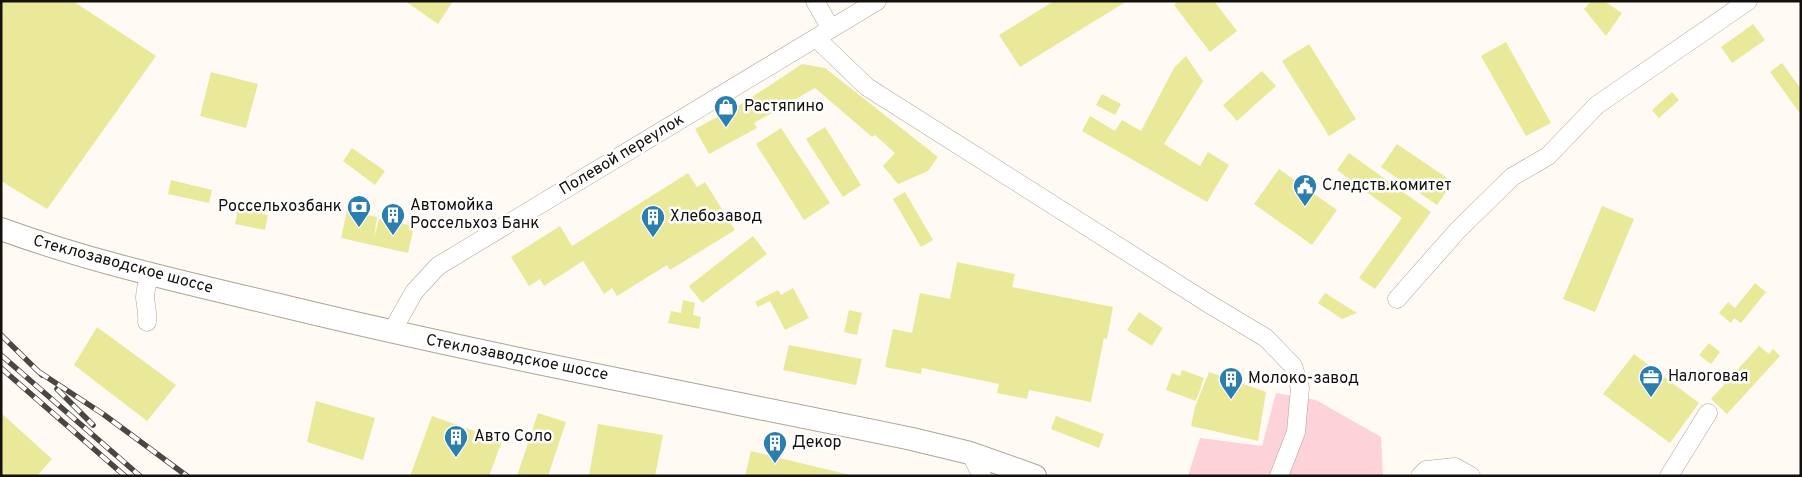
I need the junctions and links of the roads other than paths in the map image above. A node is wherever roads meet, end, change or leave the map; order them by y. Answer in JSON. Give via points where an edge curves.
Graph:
{"nodes":[{"id":1,"x":815,"y":1,"type":"edge"},
{"id":2,"x":876,"y":1,"type":"edge"},
{"id":3,"x":1748,"y":1,"type":"edge"},
{"id":4,"x":824,"y":33,"type":"junction"},
{"id":5,"x":1,"y":229,"type":"edge"},
{"id":6,"x":150,"y":274,"type":"junction"},
{"id":7,"x":1396,"y":299,"type":"dead end"},
{"id":8,"x":147,"y":322,"type":"dead end"},
{"id":9,"x":391,"y":332,"type":"junction"},
{"id":10,"x":1708,"y":413,"type":"dead end"},
{"id":11,"x":970,"y":453,"type":"junction"},
{"id":12,"x":982,"y":476,"type":"edge"},
{"id":13,"x":1035,"y":476,"type":"edge"},
{"id":14,"x":1279,"y":476,"type":"edge"},
{"id":15,"x":1420,"y":476,"type":"edge"},
{"id":16,"x":1471,"y":476,"type":"edge"},
{"id":17,"x":1669,"y":476,"type":"edge"}],
"edges":[{"from":1,"to":4,"type":"street"},
{"from":2,"to":4,"type":"street","name":"Полевой переулок"},
{"from":3,"to":7,"type":"street","via":[[1597,105],[1548,156],[1512,177],[1458,230]]},
{"from":4,"to":9,"type":"street","name":"Полевой переулок","via":[[438,266],[414,292]]},
{"from":4,"to":14,"type":"street","via":[[867,87],[1266,338],[1293,366],[1300,388],[1296,432]]},
{"from":5,"to":6,"type":"main road","name":"Стеклозаводское шоссе","via":[[41,244]]},
{"from":6,"to":8,"type":"street","via":[[145,299]]},
{"from":6,"to":9,"type":"main road","name":"Стеклозаводское шоссе"},
{"from":9,"to":11,"type":"main road","name":"Стеклозаводское шоссе"},
{"from":10,"to":17,"type":"street"},
{"from":11,"to":12,"type":"street"},
{"from":11,"to":13,"type":"main road","name":"Стеклозаводское шоссе"},
{"from":15,"to":16,"type":"street","via":[[1426,470],[1455,467]]}]}
